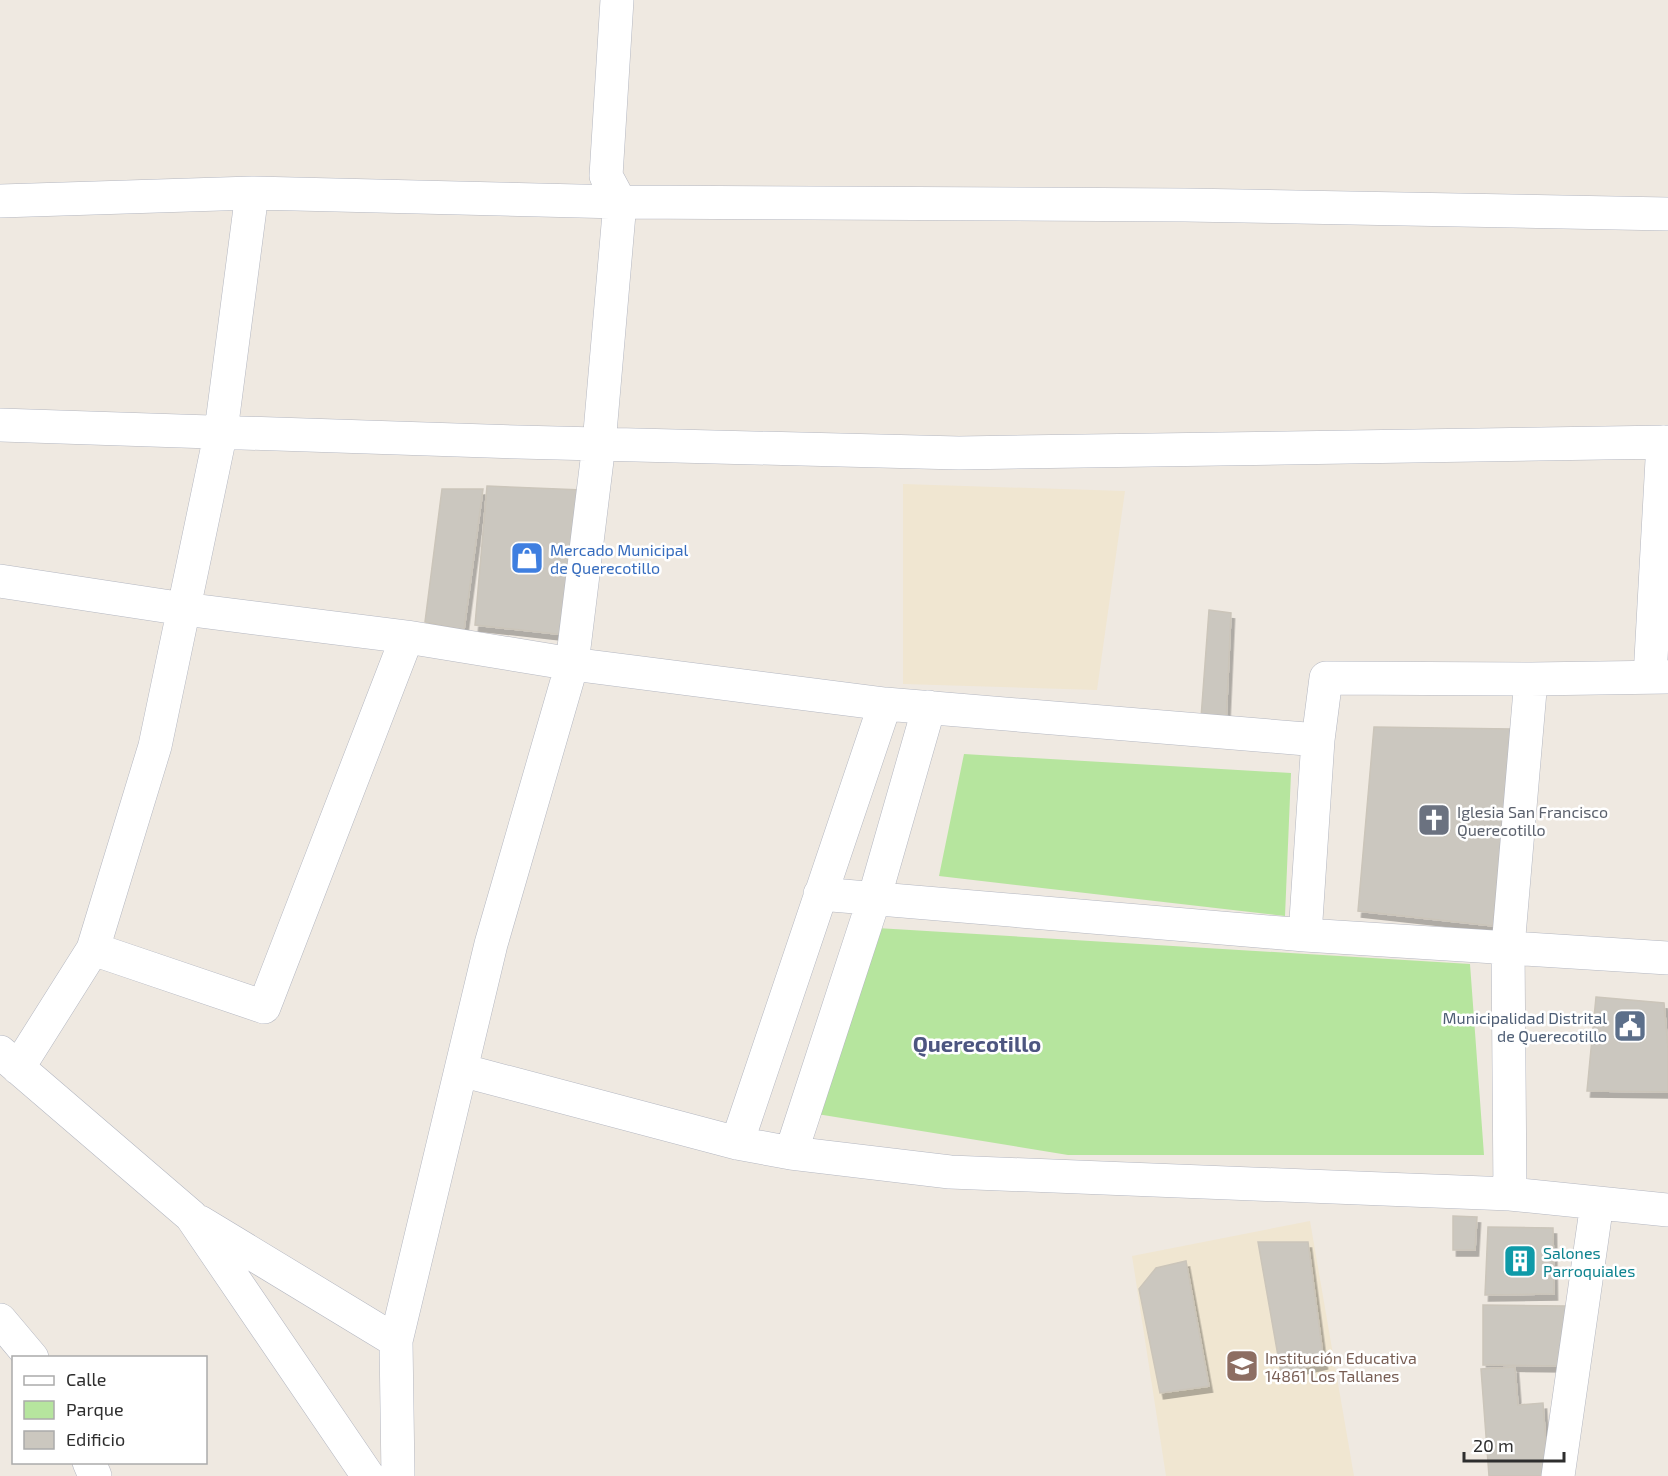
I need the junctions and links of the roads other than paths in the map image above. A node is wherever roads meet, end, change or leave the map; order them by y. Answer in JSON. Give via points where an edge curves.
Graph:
{"nodes":[{"id":1,"x":617,"y":0,"type":"edge"},
{"id":2,"x":252,"y":193,"type":"junction"},
{"id":3,"x":0,"y":201,"type":"edge"},
{"id":4,"x":620,"y":202,"type":"junction"},
{"id":5,"x":1668,"y":214,"type":"edge"},
{"id":6,"x":0,"y":425,"type":"edge"},
{"id":7,"x":221,"y":431,"type":"junction"},
{"id":8,"x":1665,"y":442,"type":"edge"},
{"id":9,"x":599,"y":444,"type":"junction"},
{"id":10,"x":0,"y":581,"type":"edge"},
{"id":11,"x":184,"y":609,"type":"junction"},
{"id":12,"x":407,"y":638,"type":"junction"},
{"id":13,"x":572,"y":664,"type":"junction"},
{"id":14,"x":1659,"y":677,"type":"edge"},
{"id":15,"x":1531,"y":679,"type":"junction"},
{"id":16,"x":885,"y":704,"type":"junction"},
{"id":17,"x":929,"y":708,"type":"junction"},
{"id":18,"x":1318,"y":740,"type":"junction"},
{"id":19,"x":820,"y":894,"type":"junction"},
{"id":20,"x":874,"y":899,"type":"junction"},
{"id":21,"x":1305,"y":935,"type":"junction"},
{"id":22,"x":1508,"y":947,"type":"junction"},
{"id":23,"x":93,"y":949,"type":"junction"},
{"id":24,"x":1668,"y":958,"type":"edge"},
{"id":25,"x":9,"y":1060,"type":"edge"},
{"id":26,"x":461,"y":1070,"type":"junction"},
{"id":27,"x":737,"y":1143,"type":"junction"},
{"id":28,"x":791,"y":1153,"type":"junction"},
{"id":29,"x":1510,"y":1194,"type":"junction"},
{"id":30,"x":1597,"y":1203,"type":"junction"},
{"id":31,"x":1668,"y":1210,"type":"edge"},
{"id":32,"x":190,"y":1216,"type":"junction"},
{"id":33,"x":0,"y":1320,"type":"edge"},
{"id":34,"x":396,"y":1341,"type":"junction"},
{"id":35,"x":30,"y":1356,"type":"edge"},
{"id":36,"x":368,"y":1476,"type":"edge"},
{"id":37,"x":398,"y":1476,"type":"edge"},
{"id":38,"x":1558,"y":1476,"type":"edge"}],
"edges":[{"from":1,"to":4,"type":"street","via":[[606,177]]},
{"from":2,"to":3,"type":"street"},
{"from":2,"to":4,"type":"street"},
{"from":2,"to":7,"type":"street"},
{"from":4,"to":5,"type":"street","via":[[1185,205]]},
{"from":4,"to":9,"type":"street"},
{"from":6,"to":7,"type":"street"},
{"from":7,"to":9,"type":"street"},
{"from":7,"to":11,"type":"street"},
{"from":8,"to":9,"type":"street","via":[[960,453]]},
{"from":8,"to":14,"type":"street"},
{"from":9,"to":13,"type":"street"},
{"from":10,"to":11,"type":"street"},
{"from":11,"to":12,"type":"street"},
{"from":11,"to":23,"type":"street","via":[[155,746]]},
{"from":12,"to":13,"type":"street"},
{"from":12,"to":23,"type":"street","via":[[264,1007]]},
{"from":13,"to":16,"type":"street"},
{"from":13,"to":26,"type":"street","via":[[491,944]]},
{"from":14,"to":15,"type":"street"},
{"from":15,"to":18,"type":"street","via":[[1326,678]]},
{"from":15,"to":22,"type":"street"},
{"from":16,"to":17,"type":"street"},
{"from":16,"to":19,"type":"street"},
{"from":17,"to":18,"type":"street"},
{"from":17,"to":20,"type":"street"},
{"from":18,"to":21,"type":"street"},
{"from":19,"to":20,"type":"street"},
{"from":19,"to":27,"type":"street"},
{"from":20,"to":21,"type":"street"},
{"from":20,"to":28,"type":"street"},
{"from":21,"to":22,"type":"street"},
{"from":22,"to":24,"type":"street"},
{"from":22,"to":29,"type":"street"},
{"from":23,"to":25,"type":"street"},
{"from":25,"to":32,"type":"street"},
{"from":26,"to":27,"type":"street"},
{"from":26,"to":34,"type":"street"},
{"from":27,"to":28,"type":"street"},
{"from":28,"to":29,"type":"street","via":[[950,1172]]},
{"from":29,"to":30,"type":"street"},
{"from":30,"to":31,"type":"street"},
{"from":30,"to":38,"type":"street"},
{"from":32,"to":34,"type":"street"},
{"from":32,"to":36,"type":"street"},
{"from":33,"to":35,"type":"street"},
{"from":34,"to":37,"type":"street"}]}
